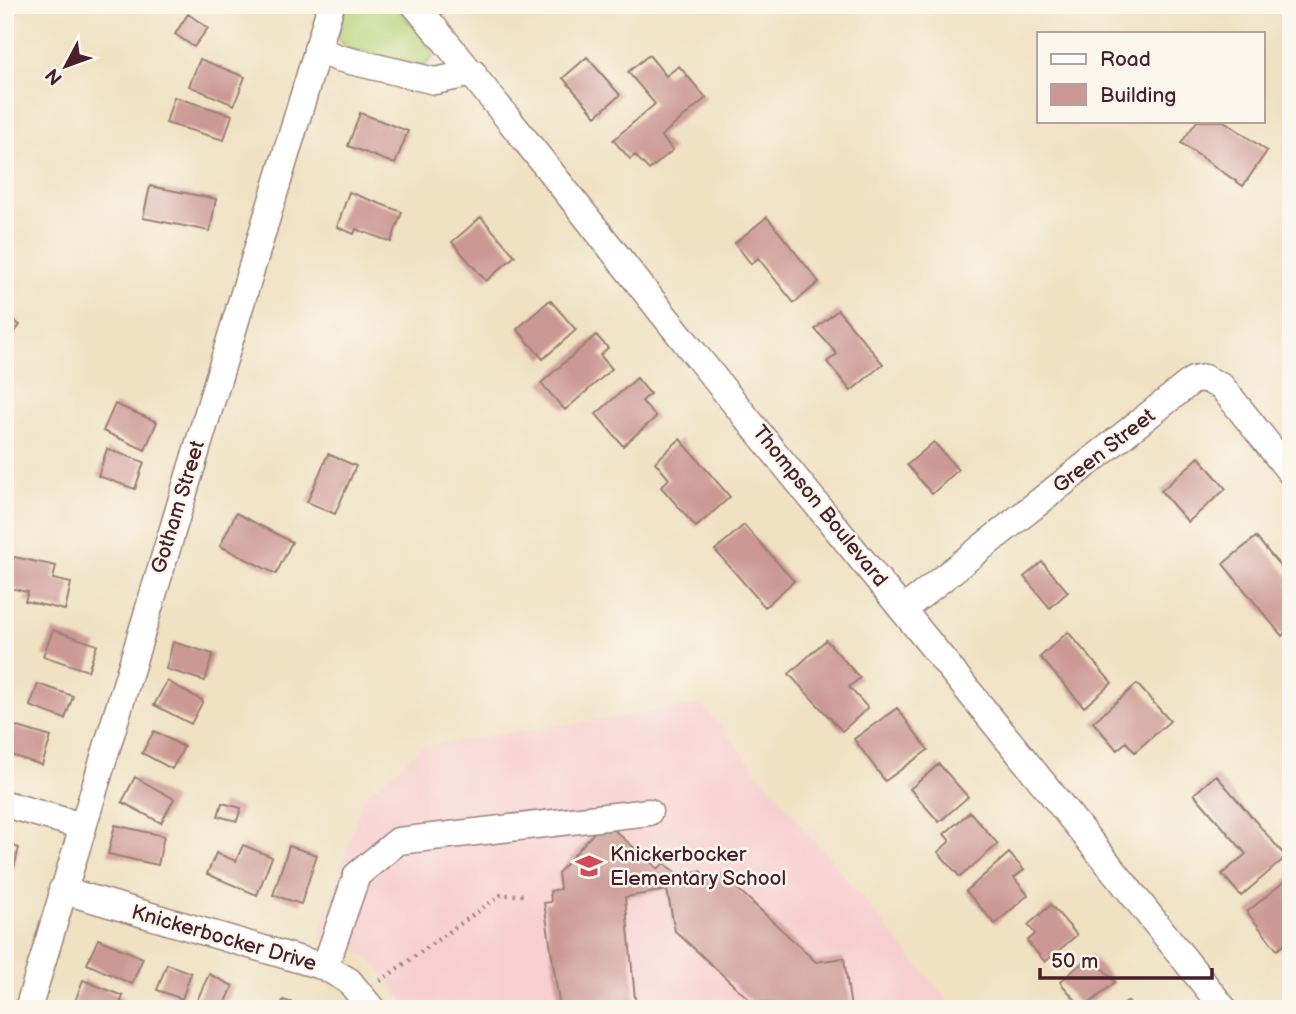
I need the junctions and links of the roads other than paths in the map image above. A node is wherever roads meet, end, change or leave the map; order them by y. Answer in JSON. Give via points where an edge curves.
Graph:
{"nodes":[{"id":1,"x":331,"y":5,"type":"edge"},
{"id":2,"x":415,"y":5,"type":"edge"},
{"id":3,"x":317,"y":48,"type":"junction"},
{"id":4,"x":473,"y":73,"type":"junction"},
{"id":5,"x":1291,"y":473,"type":"edge"},
{"id":6,"x":904,"y":609,"type":"junction"},
{"id":7,"x":5,"y":804,"type":"edge"},
{"id":8,"x":649,"y":813,"type":"dead end"},
{"id":9,"x":82,"y":826,"type":"junction"},
{"id":10,"x":62,"y":890,"type":"junction"},
{"id":11,"x":325,"y":967,"type":"junction"},
{"id":12,"x":28,"y":1009,"type":"edge"},
{"id":13,"x":372,"y":1009,"type":"edge"},
{"id":14,"x":1224,"y":1009,"type":"edge"}],
"edges":[{"from":1,"to":3,"type":"street","name":"Gotham Street"},
{"from":2,"to":4,"type":"street","name":"Thompson Boulevard"},
{"from":3,"to":4,"type":"street","via":[[338,58],[435,81]]},
{"from":3,"to":9,"type":"street","name":"Gotham Street"},
{"from":4,"to":6,"type":"street","name":"Thompson Boulevard"},
{"from":5,"to":6,"type":"street","name":"Green Street","via":[[1222,387],[1204,378],[1193,380]]},
{"from":6,"to":14,"type":"street","name":"Thompson Boulevard"},
{"from":7,"to":9,"type":"street"},
{"from":8,"to":11,"type":"street","via":[[398,841],[357,875]]},
{"from":9,"to":10,"type":"street","name":"Gotham Street"},
{"from":10,"to":11,"type":"street","name":"Knickerbocker Drive"},
{"from":10,"to":12,"type":"street","name":"Gotham Street"},
{"from":11,"to":13,"type":"street","name":"Knickerbocker Drive","via":[[349,981]]}]}
